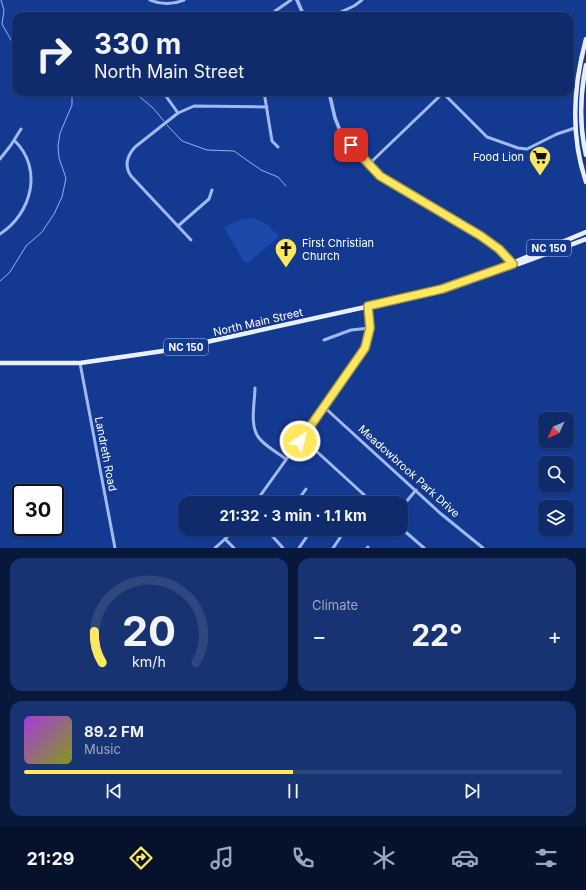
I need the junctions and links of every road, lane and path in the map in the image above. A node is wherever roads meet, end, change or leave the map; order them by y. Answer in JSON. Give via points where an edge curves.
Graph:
{"nodes":[{"id":1,"x":150,"y":0,"type":"edge"},
{"id":2,"x":184,"y":0,"type":"edge"},
{"id":3,"x":291,"y":0,"type":"edge"},
{"id":4,"x":298,"y":0,"type":"edge"},
{"id":5,"x":362,"y":0,"type":"edge"},
{"id":6,"x":274,"y":12,"type":"edge"},
{"id":7,"x":302,"y":12,"type":"edge"},
{"id":8,"x":341,"y":12,"type":"edge"},
{"id":9,"x":586,"y":39,"type":"edge"},
{"id":10,"x":586,"y":65,"type":"edge"},
{"id":11,"x":166,"y":96,"type":"edge"},
{"id":12,"x":265,"y":96,"type":"edge"},
{"id":13,"x":330,"y":96,"type":"edge"},
{"id":14,"x":439,"y":96,"type":"edge"},
{"id":15,"x":447,"y":96,"type":"edge"},
{"id":16,"x":266,"y":107,"type":"junction"},
{"id":17,"x":178,"y":113,"type":"junction"},
{"id":18,"x":575,"y":128,"type":"junction"},
{"id":19,"x":21,"y":129,"type":"dead end"},
{"id":20,"x":15,"y":141,"type":"junction"},
{"id":21,"x":278,"y":147,"type":"dead end"},
{"id":22,"x":586,"y":155,"type":"edge"},
{"id":23,"x":0,"y":159,"type":"edge"},
{"id":24,"x":368,"y":165,"type":"junction"},
{"id":25,"x":586,"y":182,"type":"edge"},
{"id":26,"x":212,"y":190,"type":"dead end"},
{"id":27,"x":178,"y":226,"type":"junction"},
{"id":28,"x":586,"y":232,"type":"edge"},
{"id":29,"x":0,"y":234,"type":"edge"},
{"id":30,"x":586,"y":239,"type":"edge"},
{"id":31,"x":191,"y":240,"type":"dead end"},
{"id":32,"x":513,"y":264,"type":"junction"},
{"id":33,"x":368,"y":306,"type":"junction"},
{"id":34,"x":370,"y":328,"type":"junction"},
{"id":35,"x":324,"y":340,"type":"dead end"},
{"id":36,"x":0,"y":362,"type":"edge"},
{"id":37,"x":80,"y":363,"type":"junction"},
{"id":38,"x":256,"y":388,"type":"dead end"},
{"id":39,"x":324,"y":407,"type":"junction"},
{"id":40,"x":302,"y":438,"type":"junction"},
{"id":41,"x":286,"y":459,"type":"junction"},
{"id":42,"x":306,"y":489,"type":"dead end"},
{"id":43,"x":416,"y":490,"type":"junction"},
{"id":44,"x":260,"y":496,"type":"edge"},
{"id":45,"x":301,"y":496,"type":"edge"},
{"id":46,"x":365,"y":496,"type":"edge"},
{"id":47,"x":408,"y":500,"type":"edge"},
{"id":48,"x":408,"y":534,"type":"edge"},
{"id":49,"x":229,"y":536,"type":"edge"},
{"id":50,"x":272,"y":536,"type":"edge"},
{"id":51,"x":307,"y":536,"type":"edge"},
{"id":52,"x":342,"y":536,"type":"edge"},
{"id":53,"x":226,"y":539,"type":"junction"},
{"id":54,"x":115,"y":548,"type":"edge"},
{"id":55,"x":215,"y":548,"type":"edge"},
{"id":56,"x":234,"y":548,"type":"edge"},
{"id":57,"x":283,"y":548,"type":"edge"},
{"id":58,"x":299,"y":548,"type":"edge"},
{"id":59,"x":334,"y":548,"type":"edge"},
{"id":60,"x":424,"y":548,"type":"edge"},
{"id":61,"x":483,"y":548,"type":"edge"}],
"edges":[{"from":1,"to":2,"type":"street","via":[[164,4]]},
{"from":3,"to":6,"type":"street"},
{"from":4,"to":7,"type":"street"},
{"from":5,"to":8,"type":"street"},
{"from":9,"to":18,"type":"main road","via":[[576,85]]},
{"from":10,"to":22,"type":"main road","via":[[581,114]]},
{"from":11,"to":17,"type":"street"},
{"from":12,"to":16,"type":"street"},
{"from":13,"to":24,"type":"street","via":[[339,128]]},
{"from":14,"to":24,"type":"street"},
{"from":15,"to":18,"type":"street","via":[[487,137],[513,147],[527,149]]},
{"from":16,"to":17,"type":"street","via":[[194,106]]},
{"from":16,"to":21,"type":"street","via":[[272,141]]},
{"from":17,"to":27,"type":"street","via":[[135,147],[129,154],[127,168],[131,176]]},
{"from":18,"to":25,"type":"main road","via":[[579,158]]},
{"from":19,"to":20,"type":"street"},
{"from":20,"to":23,"type":"street"},
{"from":20,"to":29,"type":"street","via":[[27,158],[31,189],[19,217]]},
{"from":24,"to":32,"type":"street","via":[[389,182],[488,240]]},
{"from":26,"to":27,"type":"street","via":[[209,198]]},
{"from":27,"to":31,"type":"street"},
{"from":28,"to":32,"type":"main road","name":"North Main Street","number":"NC 150","via":[[517,260]]},
{"from":30,"to":32,"type":"main road","name":"North Main Street","number":"NC 150"},
{"from":32,"to":33,"type":"main road","name":"North Main Street","number":"NC 150","via":[[442,289]]},
{"from":33,"to":34,"type":"street"},
{"from":33,"to":37,"type":"main road","name":"North Main Street","number":"NC 150","via":[[170,350]]},
{"from":34,"to":35,"type":"street","via":[[350,330]]},
{"from":34,"to":39,"type":"street","via":[[362,354]]},
{"from":36,"to":37,"type":"main road","name":"North Main Street","number":"NC 150"},
{"from":37,"to":54,"type":"street","name":"Landreth Road"},
{"from":38,"to":41,"type":"street","via":[[256,433],[261,440]]},
{"from":39,"to":40,"type":"street"},
{"from":39,"to":43,"type":"street","name":"Meadowbrook Park Drive"},
{"from":40,"to":41,"type":"street"},
{"from":40,"to":46,"type":"street"},
{"from":41,"to":44,"type":"street"},
{"from":42,"to":45,"type":"street"},
{"from":43,"to":47,"type":"street"},
{"from":43,"to":61,"type":"street","name":"Meadowbrook Park Drive"},
{"from":48,"to":60,"type":"street"},
{"from":49,"to":53,"type":"street"},
{"from":50,"to":57,"type":"street"},
{"from":51,"to":58,"type":"street"},
{"from":52,"to":59,"type":"street"},
{"from":53,"to":55,"type":"street"},
{"from":53,"to":56,"type":"street"}]}
